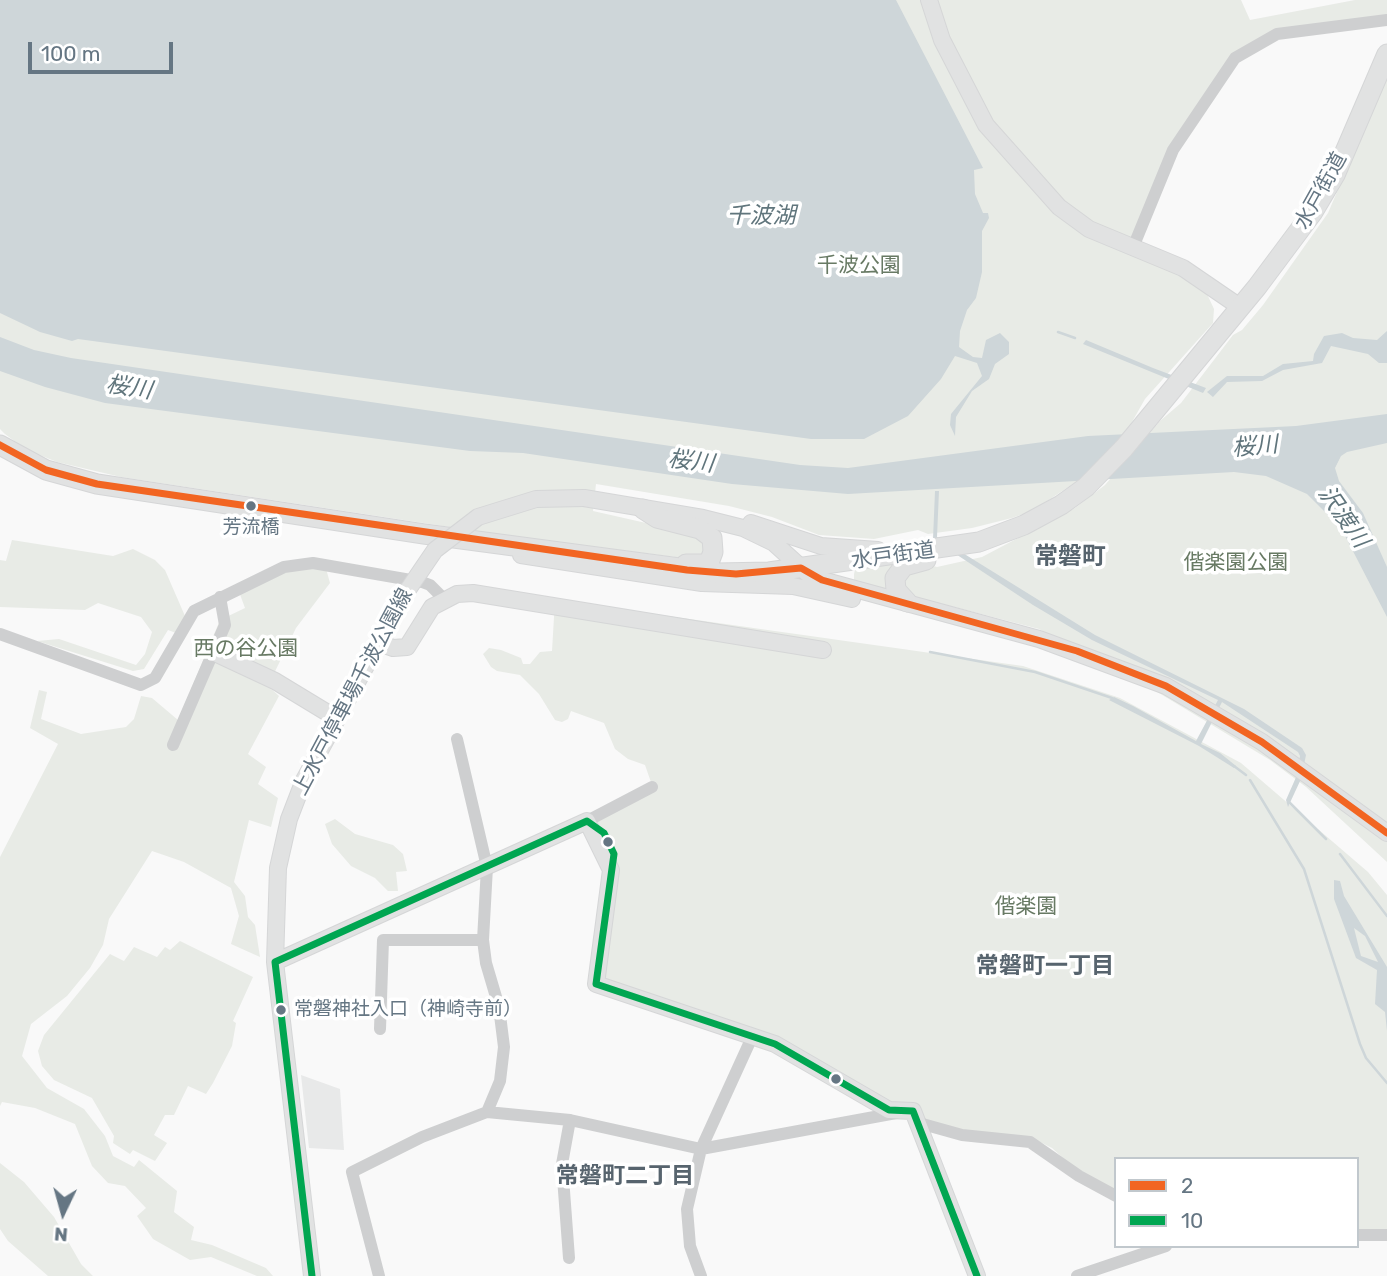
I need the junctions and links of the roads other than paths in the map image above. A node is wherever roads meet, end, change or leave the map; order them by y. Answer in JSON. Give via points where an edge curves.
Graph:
{"nodes":[{"id":1,"x":929,"y":0,"type":"edge"},
{"id":2,"x":1387,"y":20,"type":"edge"},
{"id":3,"x":1387,"y":54,"type":"edge"},
{"id":4,"x":1134,"y":245,"type":"junction"},
{"id":5,"x":1240,"y":307,"type":"junction"},
{"id":6,"x":0,"y":445,"type":"edge"},
{"id":7,"x":643,"y":509,"type":"junction"},
{"id":8,"x":703,"y":517,"type":"junction"},
{"id":9,"x":988,"y":539,"type":"junction"},
{"id":10,"x":489,"y":543,"type":"junction"},
{"id":11,"x":853,"y":561,"type":"junction"},
{"id":12,"x":657,"y":566,"type":"junction"},
{"id":13,"x":801,"y":568,"type":"junction"},
{"id":14,"x":861,"y":591,"type":"junction"},
{"id":15,"x":220,"y":597,"type":"junction"},
{"id":16,"x":444,"y":599,"type":"junction"},
{"id":17,"x":907,"y":602,"type":"junction"},
{"id":18,"x":971,"y":620,"type":"junction"},
{"id":19,"x":0,"y":634,"type":"edge"},
{"id":20,"x":379,"y":643,"type":"junction"},
{"id":21,"x":823,"y":650,"type":"dead end"},
{"id":22,"x":215,"y":653,"type":"junction"},
{"id":23,"x":336,"y":718,"type":"junction"},
{"id":24,"x":457,"y":739,"type":"dead end"},
{"id":25,"x":173,"y":745,"type":"dead end"},
{"id":26,"x":652,"y":787,"type":"dead end"},
{"id":27,"x":587,"y":821,"type":"junction"},
{"id":28,"x":1387,"y":834,"type":"edge"},
{"id":29,"x":487,"y":867,"type":"junction"},
{"id":30,"x":483,"y":940,"type":"junction"},
{"id":31,"x":275,"y":962,"type":"junction"},
{"id":32,"x":380,"y":1028,"type":"dead end"},
{"id":33,"x":752,"y":1035,"type":"junction"},
{"id":34,"x":487,"y":1112,"type":"junction"},
{"id":35,"x":910,"y":1115,"type":"junction"},
{"id":36,"x":570,"y":1120,"type":"junction"},
{"id":37,"x":701,"y":1149,"type":"junction"},
{"id":38,"x":1114,"y":1195,"type":"edge"},
{"id":39,"x":1359,"y":1235,"type":"edge"},
{"id":40,"x":1387,"y":1235,"type":"edge"},
{"id":41,"x":1160,"y":1248,"type":"edge"},
{"id":42,"x":569,"y":1258,"type":"dead end"},
{"id":43,"x":312,"y":1276,"type":"edge"},
{"id":44,"x":379,"y":1276,"type":"edge"},
{"id":45,"x":701,"y":1276,"type":"edge"},
{"id":46,"x":977,"y":1276,"type":"edge"},
{"id":47,"x":1077,"y":1276,"type":"edge"}],
"edges":[{"from":1,"to":4,"type":"street","via":[[942,40],[986,125],[1059,207],[1088,229]]},
{"from":2,"to":4,"type":"street","via":[[1277,34],[1235,58],[1173,150]]},
{"from":3,"to":5,"type":"main road","name":"水戸街道","via":[[1325,192],[1294,240]]},
{"from":4,"to":5,"type":"street","via":[[1183,268]]},
{"from":5,"to":9,"type":"main road","name":"水戸街道","via":[[1111,463],[1045,514]]},
{"from":6,"to":10,"type":"main road","name":"水戸街道","via":[[46,470],[97,484]]},
{"from":7,"to":8,"type":"street","name":"上水戸停車場千波公園線"},
{"from":7,"to":12,"type":"main road","via":[[657,518],[700,529],[714,544],[705,564]]},
{"from":7,"to":20,"type":"street","name":"上水戸停車場千波公園線","bridge":true,"via":[[584,498],[536,499],[478,517],[435,550]]},
{"from":8,"to":9,"type":"street","via":[[732,518],[821,546],[855,550],[970,536]]},
{"from":8,"to":13,"type":"street","name":"上水戸停車場千波公園線","via":[[761,536]]},
{"from":9,"to":11,"type":"main road","name":"水戸街道"},
{"from":9,"to":17,"type":"main road","via":[[962,553],[900,569],[896,590]]},
{"from":10,"to":12,"type":"main road","name":"水戸街道"},
{"from":10,"to":18,"type":"street","via":[[518,554],[586,567],[702,583],[793,586],[918,614]]},
{"from":11,"to":13,"type":"main road","name":"水戸街道"},
{"from":11,"to":14,"type":"street","via":[[849,579]]},
{"from":12,"to":13,"type":"main road","name":"水戸街道","via":[[736,574]]},
{"from":13,"to":14,"type":"street","name":"上水戸停車場千波公園線","via":[[822,580]]},
{"from":14,"to":17,"type":"street","name":"上水戸停車場千波公園線"},
{"from":15,"to":16,"type":"street","via":[[284,567],[313,563],[422,582]]},
{"from":15,"to":19,"type":"street","via":[[194,611],[155,678],[141,685]]},
{"from":15,"to":22,"type":"street","via":[[225,625]]},
{"from":16,"to":20,"type":"street","via":[[424,615],[407,647]]},
{"from":16,"to":21,"type":"street","via":[[473,593]]},
{"from":17,"to":18,"type":"street","name":"上水戸停車場千波公園線"},
{"from":18,"to":28,"type":"street","via":[[1077,651],[1166,686],[1262,742]]},
{"from":20,"to":23,"type":"street","name":"上水戸停車場千波公園線"},
{"from":22,"to":23,"type":"street","via":[[275,681]]},
{"from":22,"to":25,"type":"street"},
{"from":23,"to":31,"type":"street","name":"上水戸停車場千波公園線","via":[[303,780],[282,843]]},
{"from":24,"to":29,"type":"street"},
{"from":26,"to":27,"type":"street"},
{"from":27,"to":29,"type":"street"},
{"from":27,"to":33,"type":"street","via":[[611,870],[596,984]]},
{"from":29,"to":30,"type":"street"},
{"from":29,"to":31,"type":"street"},
{"from":30,"to":32,"type":"street","via":[[383,940]]},
{"from":30,"to":34,"type":"street","via":[[505,1047],[500,1081]]},
{"from":31,"to":43,"type":"street","name":"上水戸停車場千波公園線"},
{"from":33,"to":35,"type":"street","via":[[883,1107]]},
{"from":33,"to":37,"type":"street"},
{"from":34,"to":36,"type":"street"},
{"from":34,"to":44,"type":"street","via":[[422,1137],[352,1172]]},
{"from":35,"to":37,"type":"street"},
{"from":35,"to":38,"type":"street","via":[[962,1135],[1030,1142]]},
{"from":35,"to":46,"type":"street"},
{"from":36,"to":37,"type":"street"},
{"from":36,"to":42,"type":"street","via":[[562,1164]]},
{"from":37,"to":45,"type":"street","via":[[687,1209],[690,1246]]},
{"from":39,"to":40,"type":"street"},
{"from":41,"to":47,"type":"street"}]}
